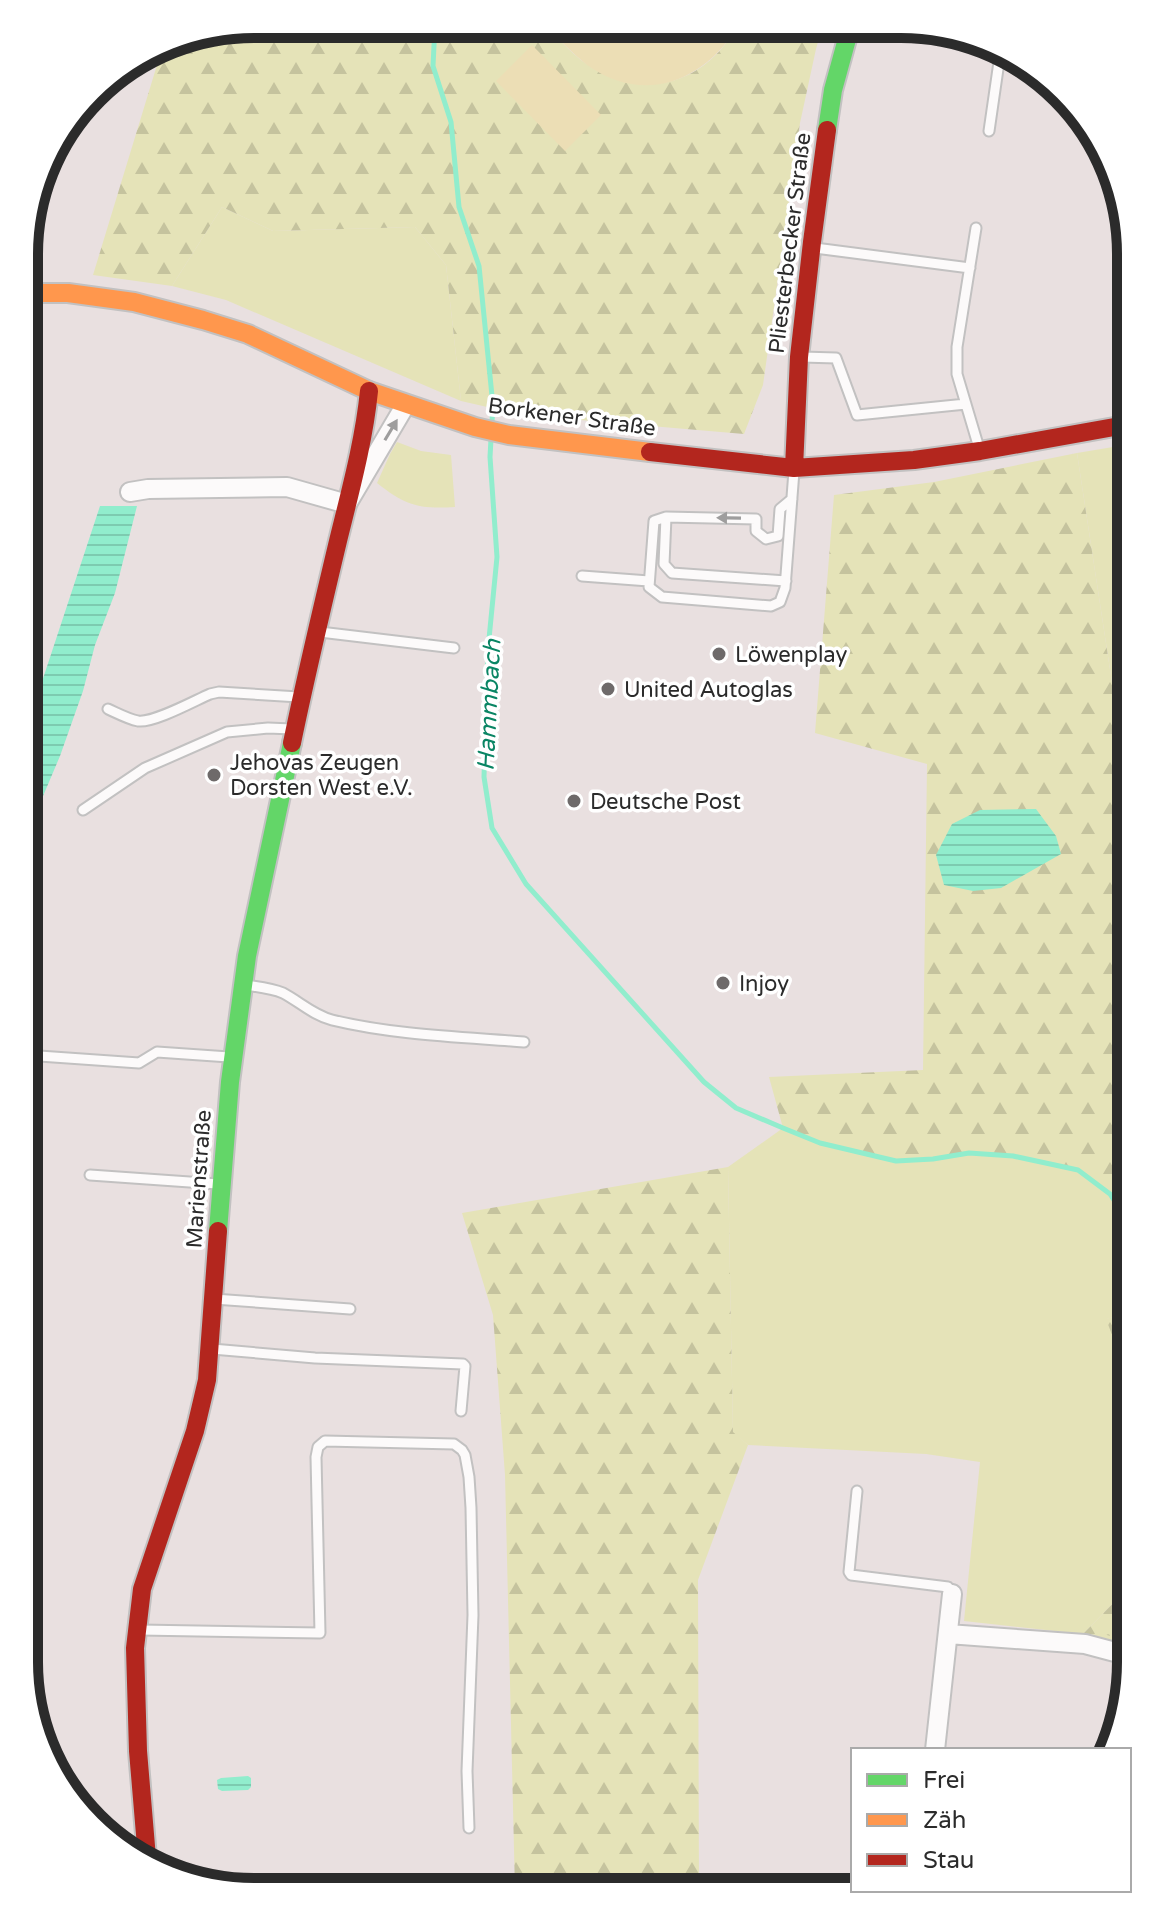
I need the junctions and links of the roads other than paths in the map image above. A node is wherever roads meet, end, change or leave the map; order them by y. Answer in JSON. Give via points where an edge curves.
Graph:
{"nodes":[{"id":1,"x":847,"y":38,"type":"edge"},
{"id":2,"x":999,"y":62,"type":"edge"},
{"id":3,"x":989,"y":131,"type":"dead end"},
{"id":4,"x":976,"y":228,"type":"dead end"},
{"id":5,"x":812,"y":247,"type":"junction"},
{"id":6,"x":970,"y":268,"type":"junction"},
{"id":7,"x":38,"y":293,"type":"edge"},
{"id":8,"x":799,"y":357,"type":"junction"},
{"id":9,"x":369,"y":391,"type":"junction"},
{"id":10,"x":406,"y":404,"type":"junction"},
{"id":11,"x":966,"y":404,"type":"junction"},
{"id":12,"x":1117,"y":427,"type":"edge"},
{"id":13,"x":980,"y":451,"type":"junction"},
{"id":14,"x":794,"y":468,"type":"junction"},
{"id":15,"x":130,"y":492,"type":"dead end"},
{"id":16,"x":792,"y":499,"type":"junction"},
{"id":17,"x":347,"y":504,"type":"junction"},
{"id":18,"x":666,"y":517,"type":"junction"},
{"id":19,"x":582,"y":576,"type":"dead end"},
{"id":20,"x":649,"y":581,"type":"junction"},
{"id":21,"x":786,"y":581,"type":"junction"},
{"id":22,"x":317,"y":631,"type":"junction"},
{"id":23,"x":454,"y":648,"type":"dead end"},
{"id":24,"x":302,"y":697,"type":"junction"},
{"id":25,"x":108,"y":709,"type":"dead end"},
{"id":26,"x":295,"y":729,"type":"junction"},
{"id":27,"x":83,"y":810,"type":"dead end"},
{"id":28,"x":243,"y":985,"type":"junction"},
{"id":29,"x":524,"y":1042,"type":"dead end"},
{"id":30,"x":38,"y":1056,"type":"edge"},
{"id":31,"x":233,"y":1058,"type":"junction"},
{"id":32,"x":90,"y":1175,"type":"dead end"},
{"id":33,"x":222,"y":1184,"type":"junction"},
{"id":34,"x":212,"y":1299,"type":"junction"},
{"id":35,"x":350,"y":1309,"type":"dead end"},
{"id":36,"x":209,"y":1348,"type":"junction"},
{"id":37,"x":461,"y":1411,"type":"dead end"},
{"id":38,"x":857,"y":1491,"type":"dead end"},
{"id":39,"x":952,"y":1594,"type":"joint"},
{"id":40,"x":137,"y":1630,"type":"junction"},
{"id":41,"x":948,"y":1634,"type":"junction"},
{"id":42,"x":1117,"y":1653,"type":"edge"},
{"id":43,"x":935,"y":1748,"type":"edge"},
{"id":44,"x":469,"y":1828,"type":"dead end"},
{"id":45,"x":146,"y":1849,"type":"edge"}],
"edges":[{"from":1,"to":5,"type":"main road","name":"Pliesterbecker Straße","via":[[833,90]]},
{"from":2,"to":3,"type":"lane"},
{"from":4,"to":6,"type":"lane"},
{"from":5,"to":6,"type":"lane"},
{"from":5,"to":8,"type":"main road","name":"Pliesterbecker Straße"},
{"from":6,"to":11,"type":"lane","via":[[957,347],[957,374]]},
{"from":7,"to":9,"type":"main road","name":"Borkener Straße","via":[[134,302],[203,320],[248,334]]},
{"from":8,"to":11,"type":"lane","via":[[836,358],[857,415]]},
{"from":8,"to":14,"type":"main road","name":"Pliesterbecker Straße"},
{"from":9,"to":10,"type":"main road","name":"Borkener Straße"},
{"from":9,"to":17,"type":"main road","name":"Marienstraße"},
{"from":10,"to":14,"type":"main road","name":"Borkener Straße","via":[[509,435]]},
{"from":17,"to":10,"type":"street","name":"Marienstraße","one_way":true},
{"from":11,"to":13,"type":"lane"},
{"from":12,"to":13,"type":"main road","name":"Borkener Straße"},
{"from":13,"to":14,"type":"main road","name":"Borkener Straße"},
{"from":14,"to":16,"type":"lane"},
{"from":15,"to":17,"type":"street","via":[[287,487]]},
{"from":16,"to":18,"type":"lane","one_way":true,"via":[[780,509],[778,536],[766,539],[756,531],[756,519]]},
{"from":16,"to":21,"type":"lane"},
{"from":17,"to":22,"type":"main road","name":"Marienstraße"},
{"from":18,"to":20,"type":"lane","via":[[654,521]]},
{"from":18,"to":21,"type":"lane","via":[[664,564],[672,573]]},
{"from":19,"to":20,"type":"lane"},
{"from":20,"to":21,"type":"lane","via":[[662,597],[771,606],[780,602]]},
{"from":22,"to":23,"type":"lane"},
{"from":22,"to":24,"type":"main road","name":"Marienstraße"},
{"from":24,"to":25,"type":"lane","via":[[219,692],[143,721]]},
{"from":24,"to":26,"type":"main road","name":"Marienstraße"},
{"from":26,"to":27,"type":"lane","via":[[227,732],[145,768]]},
{"from":26,"to":28,"type":"main road","name":"Marienstraße"},
{"from":28,"to":29,"type":"lane","via":[[274,990],[341,1022]]},
{"from":28,"to":31,"type":"main road","name":"Marienstraße"},
{"from":30,"to":31,"type":"lane","via":[[139,1063],[157,1052]]},
{"from":31,"to":33,"type":"main road","name":"Marienstraße"},
{"from":32,"to":33,"type":"lane"},
{"from":33,"to":34,"type":"main road","name":"Marienstraße"},
{"from":34,"to":35,"type":"lane"},
{"from":34,"to":36,"type":"main road","name":"Marienstraße"},
{"from":36,"to":37,"type":"lane","via":[[463,1364]]},
{"from":36,"to":40,"type":"main road","name":"Marienstraße","via":[[195,1431],[142,1589]]},
{"from":38,"to":39,"type":"lane","via":[[851,1575],[948,1587]]},
{"from":39,"to":41,"type":"street"},
{"from":40,"to":44,"type":"lane","via":[[320,1633],[318,1447],[325,1441],[454,1444],[465,1455],[471,1508]]},
{"from":40,"to":45,"type":"main road","name":"Marienstraße","via":[[138,1751]]},
{"from":41,"to":42,"type":"street","via":[[1085,1644]]},
{"from":41,"to":43,"type":"street"}]}
